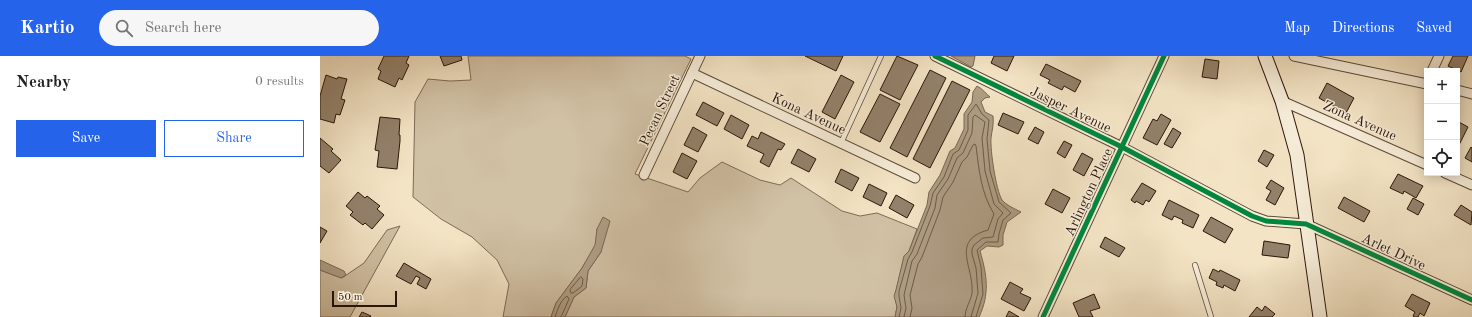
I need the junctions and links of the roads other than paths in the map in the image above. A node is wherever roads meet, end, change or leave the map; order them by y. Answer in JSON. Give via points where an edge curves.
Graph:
{"nodes":[{"id":1,"x":700,"y":56,"type":"edge"},
{"id":2,"x":881,"y":56,"type":"edge"},
{"id":3,"x":935,"y":56,"type":"edge"},
{"id":4,"x":1164,"y":56,"type":"edge"},
{"id":5,"x":1265,"y":56,"type":"edge"},
{"id":6,"x":1294,"y":56,"type":"edge"},
{"id":7,"x":1439,"y":56,"type":"edge"},
{"id":8,"x":1433,"y":68,"type":"edge"},
{"id":9,"x":692,"y":73,"type":"junction"},
{"id":10,"x":1424,"y":82,"type":"edge"},
{"id":11,"x":1460,"y":91,"type":"edge"},
{"id":12,"x":1472,"y":94,"type":"edge"},
{"id":13,"x":1282,"y":101,"type":"junction"},
{"id":14,"x":841,"y":143,"type":"junction"},
{"id":15,"x":1122,"y":147,"type":"junction"},
{"id":16,"x":1424,"y":164,"type":"edge"},
{"id":17,"x":644,"y":175,"type":"dead end"},
{"id":18,"x":1452,"y":176,"type":"edge"},
{"id":19,"x":915,"y":178,"type":"dead end"},
{"id":20,"x":1472,"y":185,"type":"edge"},
{"id":21,"x":1306,"y":224,"type":"junction"},
{"id":22,"x":1195,"y":265,"type":"dead end"},
{"id":23,"x":1472,"y":300,"type":"edge"},
{"id":24,"x":1043,"y":317,"type":"edge"},
{"id":25,"x":1211,"y":317,"type":"edge"},
{"id":26,"x":1320,"y":317,"type":"edge"}],
"edges":[{"from":1,"to":9,"type":"street","name":"Pecan Street"},
{"from":2,"to":14,"type":"lane"},
{"from":3,"to":15,"type":"street","name":"Jasper Avenue"},
{"from":4,"to":15,"type":"street","name":"Arlington Place"},
{"from":5,"to":13,"type":"main road"},
{"from":6,"to":10,"type":"street"},
{"from":7,"to":8,"type":"street"},
{"from":9,"to":14,"type":"street","name":"Kona Avenue"},
{"from":9,"to":17,"type":"street","name":"Pecan Street"},
{"from":11,"to":12,"type":"street"},
{"from":13,"to":16,"type":"street","name":"Zona Avenue"},
{"from":13,"to":21,"type":"main road","via":[[1296,155]]},
{"from":14,"to":19,"type":"street","name":"Kona Avenue"},
{"from":15,"to":21,"type":"street","name":"Jasper Avenue","via":[[1252,216],[1266,221]]},
{"from":15,"to":24,"type":"street","name":"Arlington Place"},
{"from":18,"to":20,"type":"street"},
{"from":21,"to":23,"type":"street","name":"Arlet Drive"},
{"from":21,"to":26,"type":"main road"},
{"from":22,"to":25,"type":"lane"}]}
